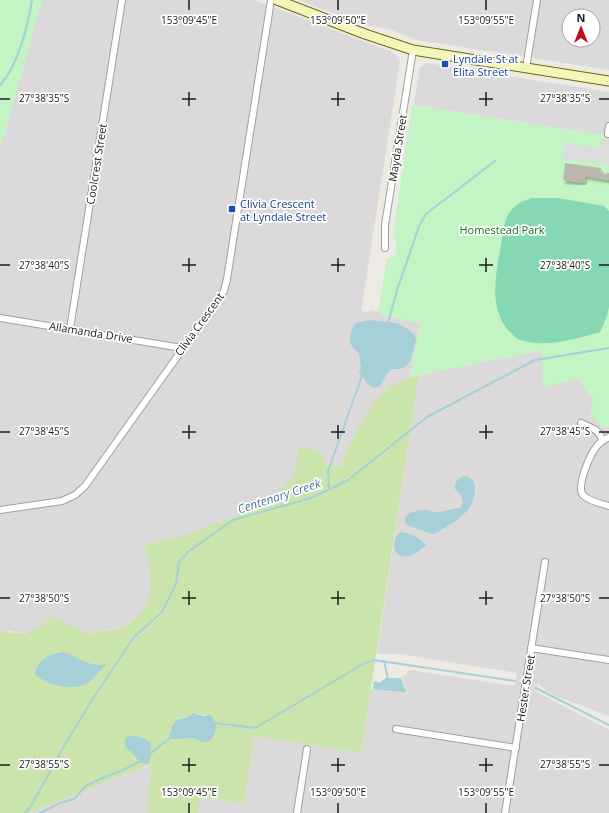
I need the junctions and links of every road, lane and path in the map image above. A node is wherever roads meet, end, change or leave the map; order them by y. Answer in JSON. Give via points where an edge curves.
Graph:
{"nodes":[{"id":1,"x":122,"y":0,"type":"edge"},
{"id":2,"x":271,"y":0,"type":"edge"},
{"id":3,"x":277,"y":0,"type":"edge"},
{"id":4,"x":537,"y":0,"type":"edge"},
{"id":5,"x":413,"y":50,"type":"junction"},
{"id":6,"x":526,"y":68,"type":"junction"},
{"id":7,"x":609,"y":81,"type":"edge"},
{"id":8,"x":609,"y":126,"type":"edge"},
{"id":9,"x":608,"y":134,"type":"dead end"},
{"id":10,"x":385,"y":248,"type":"dead end"},
{"id":11,"x":0,"y":318,"type":"edge"},
{"id":12,"x":70,"y":329,"type":"junction"},
{"id":13,"x":182,"y":348,"type":"junction"},
{"id":14,"x":582,"y":423,"type":"dead end"},
{"id":15,"x":609,"y":437,"type":"edge"},
{"id":16,"x":602,"y":440,"type":"junction"},
{"id":17,"x":609,"y":506,"type":"edge"},
{"id":18,"x":0,"y":510,"type":"edge"},
{"id":19,"x":545,"y":562,"type":"dead end"},
{"id":20,"x":531,"y":648,"type":"junction"},
{"id":21,"x":609,"y":660,"type":"edge"},
{"id":22,"x":396,"y":729,"type":"dead end"},
{"id":23,"x":516,"y":748,"type":"junction"},
{"id":24,"x":307,"y":749,"type":"dead end"},
{"id":25,"x":297,"y":813,"type":"edge"},
{"id":26,"x":506,"y":813,"type":"edge"}],
"edges":[{"from":1,"to":12,"type":"street","name":"Coolcrest Street"},
{"from":2,"to":13,"type":"street","name":"Clivia Crescent","via":[[224,292]]},
{"from":3,"to":5,"type":"street"},
{"from":4,"to":6,"type":"street"},
{"from":5,"to":6,"type":"street"},
{"from":5,"to":10,"type":"street","name":"Mayda Street","via":[[385,225]]},
{"from":6,"to":7,"type":"street"},
{"from":8,"to":9,"type":"street"},
{"from":11,"to":12,"type":"street","name":"Allamanda Drive"},
{"from":12,"to":13,"type":"street","name":"Allamanda Drive"},
{"from":13,"to":18,"type":"street","name":"Clivia Crescent","via":[[85,486],[75,496],[62,501]]},
{"from":14,"to":16,"type":"street","via":[[595,429]]},
{"from":15,"to":16,"type":"street"},
{"from":16,"to":17,"type":"street","via":[[590,458],[581,489],[587,498]]},
{"from":19,"to":20,"type":"street","name":"Hester Street"},
{"from":20,"to":21,"type":"street"},
{"from":20,"to":23,"type":"street","name":"Hester Street"},
{"from":22,"to":23,"type":"street"},
{"from":23,"to":26,"type":"street","name":"Hester Street"},
{"from":24,"to":25,"type":"street"}]}
